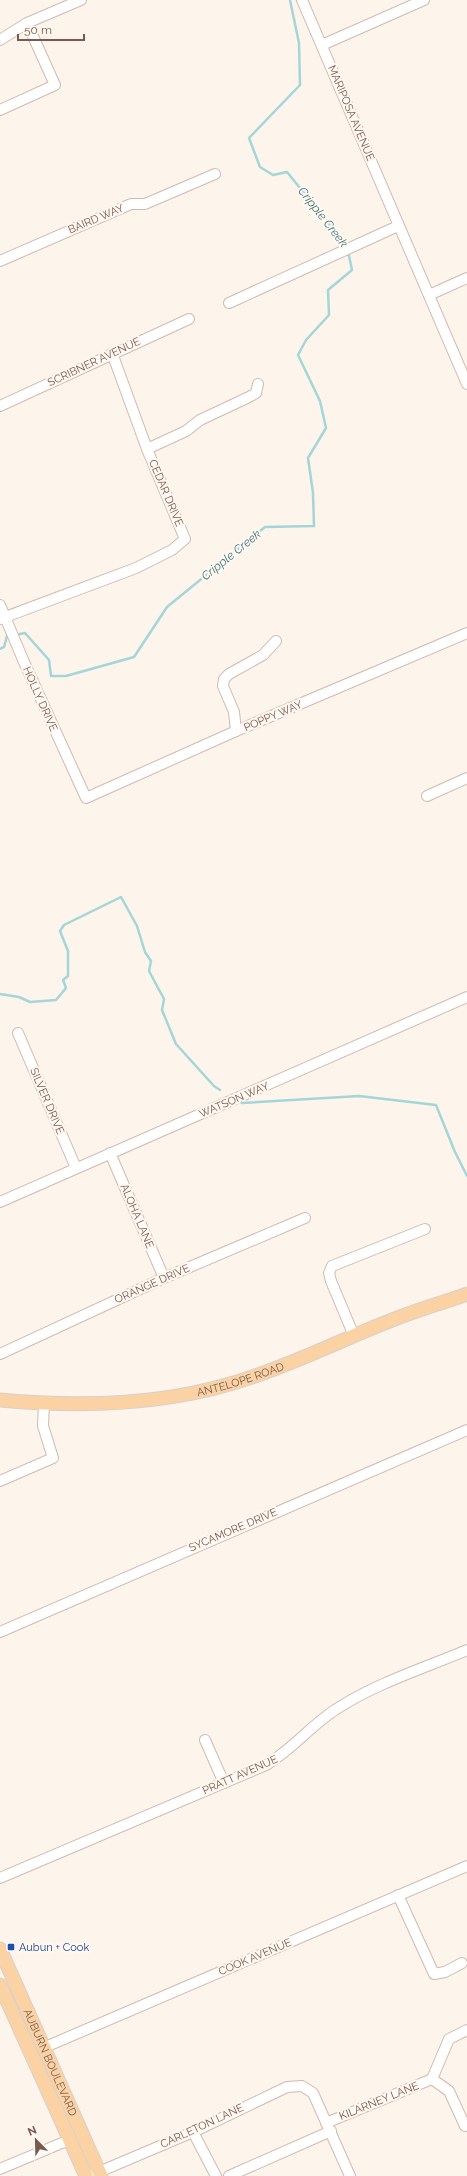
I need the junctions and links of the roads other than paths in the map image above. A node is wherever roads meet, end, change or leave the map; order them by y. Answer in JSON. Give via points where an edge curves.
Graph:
{"nodes":[{"id":1,"x":81,"y":0,"type":"edge"},
{"id":2,"x":302,"y":0,"type":"edge"},
{"id":3,"x":424,"y":0,"type":"edge"},
{"id":4,"x":32,"y":34,"type":"dead end"},
{"id":5,"x":0,"y":40,"type":"edge"},
{"id":6,"x":322,"y":45,"type":"junction"},
{"id":7,"x":0,"y":110,"type":"edge"},
{"id":8,"x":215,"y":174,"type":"dead end"},
{"id":9,"x":398,"y":226,"type":"junction"},
{"id":10,"x":0,"y":261,"type":"edge"},
{"id":11,"x":467,"y":278,"type":"edge"},
{"id":12,"x":428,"y":295,"type":"junction"},
{"id":13,"x":229,"y":303,"type":"dead end"},
{"id":14,"x":189,"y":319,"type":"dead end"},
{"id":15,"x":112,"y":353,"type":"junction"},
{"id":16,"x":258,"y":384,"type":"dead end"},
{"id":17,"x":467,"y":384,"type":"edge"},
{"id":18,"x":0,"y":406,"type":"edge"},
{"id":19,"x":148,"y":449,"type":"junction"},
{"id":20,"x":0,"y":605,"type":"edge"},
{"id":21,"x":2,"y":618,"type":"edge"},
{"id":22,"x":467,"y":633,"type":"edge"},
{"id":23,"x":276,"y":641,"type":"dead end"},
{"id":24,"x":236,"y":731,"type":"junction"},
{"id":25,"x":467,"y":778,"type":"edge"},
{"id":26,"x":82,"y":792,"type":"joint"},
{"id":27,"x":427,"y":796,"type":"dead end"},
{"id":28,"x":467,"y":997,"type":"edge"},
{"id":29,"x":18,"y":1034,"type":"dead end"},
{"id":30,"x":110,"y":1153,"type":"junction"},
{"id":31,"x":76,"y":1168,"type":"junction"},
{"id":32,"x":0,"y":1202,"type":"edge"},
{"id":33,"x":305,"y":1218,"type":"dead end"},
{"id":34,"x":425,"y":1229,"type":"dead end"},
{"id":35,"x":164,"y":1278,"type":"junction"},
{"id":36,"x":467,"y":1294,"type":"edge"},
{"id":37,"x":354,"y":1336,"type":"junction"},
{"id":38,"x":0,"y":1354,"type":"edge"},
{"id":39,"x":0,"y":1400,"type":"edge"},
{"id":40,"x":44,"y":1403,"type":"junction"},
{"id":41,"x":467,"y":1430,"type":"edge"},
{"id":42,"x":0,"y":1481,"type":"edge"},
{"id":43,"x":0,"y":1632,"type":"edge"},
{"id":44,"x":467,"y":1650,"type":"edge"},
{"id":45,"x":205,"y":1740,"type":"dead end"},
{"id":46,"x":224,"y":1783,"type":"junction"},
{"id":47,"x":467,"y":1866,"type":"edge"},
{"id":48,"x":0,"y":1878,"type":"edge"},
{"id":49,"x":398,"y":1895,"type":"junction"},
{"id":50,"x":0,"y":1949,"type":"edge"},
{"id":51,"x":462,"y":1963,"type":"dead end"},
{"id":52,"x":0,"y":1984,"type":"edge"},
{"id":53,"x":467,"y":2030,"type":"edge"},
{"id":54,"x":44,"y":2048,"type":"junction"},
{"id":55,"x":432,"y":2079,"type":"junction"},
{"id":56,"x":465,"y":2126,"type":"dead end"},
{"id":57,"x":328,"y":2127,"type":"junction"},
{"id":58,"x":193,"y":2132,"type":"junction"},
{"id":59,"x":69,"y":2140,"type":"junction"},
{"id":60,"x":0,"y":2169,"type":"edge"},
{"id":61,"x":97,"y":2175,"type":"edge"},
{"id":62,"x":86,"y":2176,"type":"edge"},
{"id":63,"x":216,"y":2176,"type":"edge"},
{"id":64,"x":229,"y":2176,"type":"edge"},
{"id":65,"x":350,"y":2176,"type":"edge"}],
"edges":[{"from":1,"to":5,"type":"street","via":[[27,23]]},
{"from":2,"to":6,"type":"street","name":"MARIPOSA AVENUE"},
{"from":3,"to":6,"type":"street"},
{"from":4,"to":7,"type":"street","via":[[55,85]]},
{"from":6,"to":9,"type":"street","name":"MARIPOSA AVENUE"},
{"from":8,"to":10,"type":"street","name":"BAIRD WAY","via":[[145,204],[131,204]]},
{"from":9,"to":12,"type":"street","name":"MARIPOSA AVENUE"},
{"from":9,"to":13,"type":"street"},
{"from":11,"to":12,"type":"street"},
{"from":12,"to":17,"type":"street","name":"MARIPOSA AVENUE"},
{"from":14,"to":15,"type":"street","name":"SCRIBNER AVENUE"},
{"from":15,"to":18,"type":"street","name":"SCRIBNER AVENUE"},
{"from":15,"to":19,"type":"street"},
{"from":16,"to":19,"type":"street","name":"CEDAR DRIVE","via":[[256,393],[250,397],[200,420],[186,431]]},
{"from":19,"to":21,"type":"street","name":"CEDAR DRIVE","via":[[186,540],[136,568]]},
{"from":20,"to":21,"type":"street","name":"HOLLY DRIVE"},
{"from":21,"to":26,"type":"street","name":"HOLLY DRIVE","via":[[10,629]]},
{"from":22,"to":24,"type":"street","name":"POPPY WAY"},
{"from":23,"to":24,"type":"street","via":[[263,655],[228,674],[224,679],[223,686],[234,712]]},
{"from":24,"to":26,"type":"street","name":"POPPY WAY","via":[[107,790],[86,798]]},
{"from":25,"to":27,"type":"street"},
{"from":28,"to":30,"type":"street","name":"WATSON WAY"},
{"from":29,"to":31,"type":"street","name":"SILVER DRIVE"},
{"from":30,"to":31,"type":"street","name":"WATSON WAY"},
{"from":30,"to":35,"type":"street","name":"ALOHA LANE"},
{"from":31,"to":32,"type":"street","name":"WATSON WAY"},
{"from":33,"to":35,"type":"street","name":"ORANGE DRIVE"},
{"from":34,"to":37,"type":"street","via":[[332,1266],[329,1273],[331,1281]]},
{"from":35,"to":38,"type":"street","name":"ORANGE DRIVE"},
{"from":36,"to":37,"type":"main road","name":"ANTELOPE ROAD","via":[[393,1319]]},
{"from":37,"to":40,"type":"main road","name":"ANTELOPE ROAD","via":[[254,1377],[195,1393],[99,1403]]},
{"from":39,"to":40,"type":"main road","name":"ANTELOPE ROAD"},
{"from":40,"to":42,"type":"street","via":[[43,1426],[53,1458]]},
{"from":41,"to":43,"type":"street","name":"SYCAMORE DRIVE"},
{"from":44,"to":46,"type":"street","name":"PRATT AVENUE","via":[[351,1700],[322,1720],[283,1755]]},
{"from":45,"to":46,"type":"street"},
{"from":46,"to":48,"type":"street","name":"PRATT AVENUE"},
{"from":47,"to":49,"type":"street","name":"COOK AVENUE"},
{"from":49,"to":51,"type":"street","via":[[434,1974],[445,1972]]},
{"from":49,"to":54,"type":"street","name":"COOK AVENUE"},
{"from":50,"to":54,"type":"main road","name":"AUBURN BOULEVARD"},
{"from":52,"to":54,"type":"main road","via":[[14,2000],[34,2044]]},
{"from":52,"to":59,"type":"main road","name":"AUBURN BOULEVARD"},
{"from":53,"to":55,"type":"street","name":"KILARNEY LANE","via":[[449,2039]]},
{"from":54,"to":61,"type":"main road","name":"AUBURN BOULEVARD"},
{"from":55,"to":56,"type":"street","name":"KILARNEY LANE","via":[[449,2091]]},
{"from":55,"to":57,"type":"street","name":"KILARNEY LANE"},
{"from":57,"to":58,"type":"street","name":"CARLETON LANE","via":[[313,2093],[302,2086],[287,2087]]},
{"from":57,"to":64,"type":"street","name":"KILARNEY LANE"},
{"from":57,"to":65,"type":"street"},
{"from":58,"to":61,"type":"street","name":"CARLETON LANE"},
{"from":58,"to":63,"type":"street"},
{"from":59,"to":60,"type":"street"},
{"from":59,"to":62,"type":"main road","name":"AUBURN BOULEVARD"}]}
